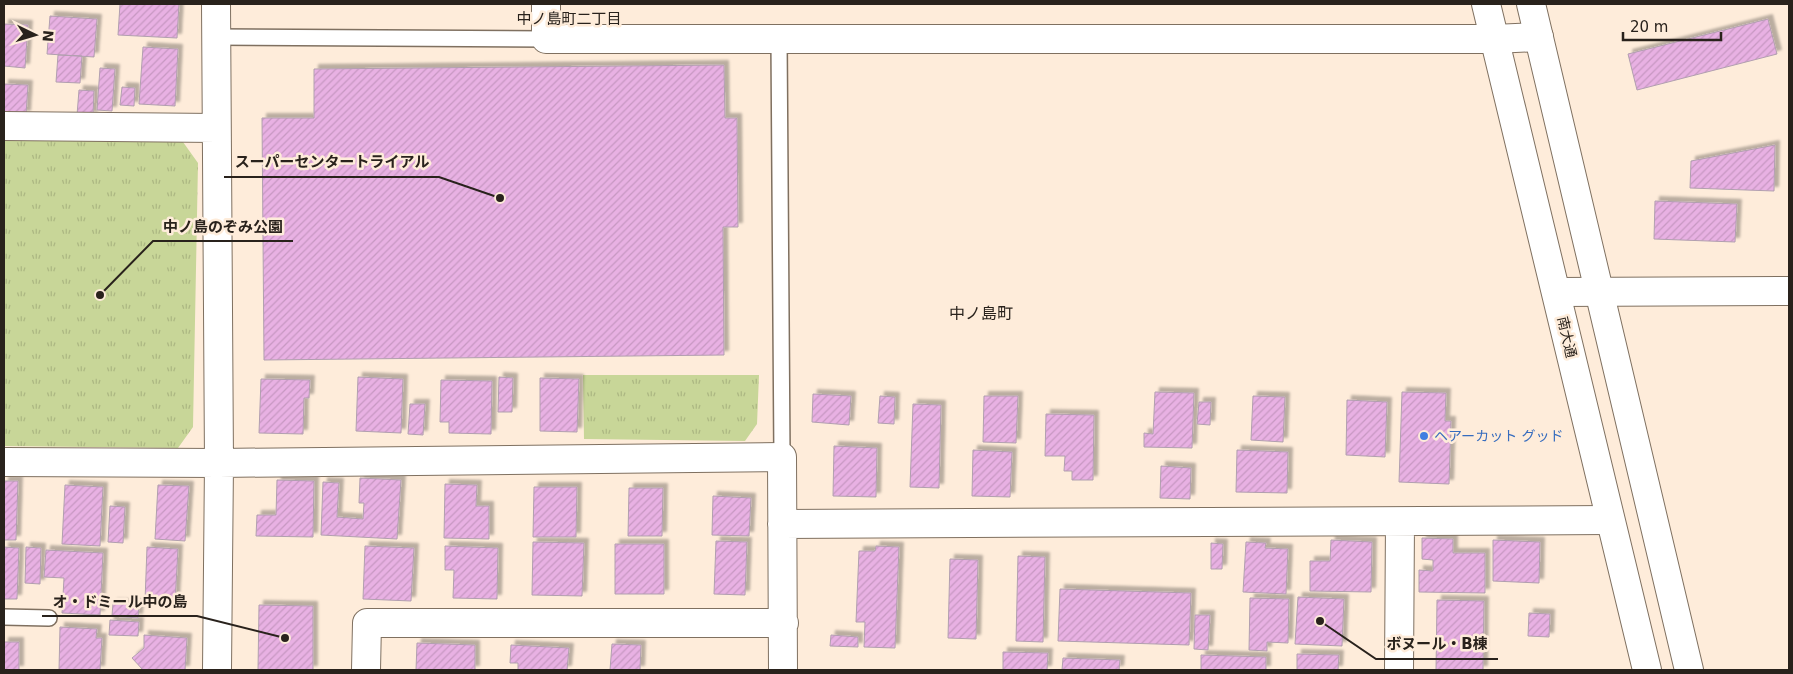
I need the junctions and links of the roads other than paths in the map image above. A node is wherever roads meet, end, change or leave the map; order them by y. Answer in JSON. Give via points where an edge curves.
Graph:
{"nodes":[{"id":1,"x":216,"y":4,"type":"edge"},
{"id":2,"x":546,"y":4,"type":"edge"},
{"id":3,"x":1486,"y":4,"type":"edge"},
{"id":4,"x":1531,"y":4,"type":"edge"},
{"id":5,"x":216,"y":37,"type":"junction"},
{"id":6,"x":1539,"y":37,"type":"junction"},
{"id":7,"x":546,"y":39,"type":"junction"},
{"id":8,"x":779,"y":39,"type":"junction"},
{"id":9,"x":1494,"y":39,"type":"junction"},
{"id":10,"x":4,"y":126,"type":"edge"},
{"id":11,"x":216,"y":128,"type":"junction"},
{"id":12,"x":1789,"y":290,"type":"edge"},
{"id":13,"x":1556,"y":292,"type":"junction"},
{"id":14,"x":1599,"y":292,"type":"junction"},
{"id":15,"x":782,"y":457,"type":"junction"},
{"id":16,"x":4,"y":462,"type":"edge"},
{"id":17,"x":219,"y":463,"type":"junction"},
{"id":18,"x":1610,"y":520,"type":"junction"},
{"id":19,"x":1400,"y":522,"type":"junction"},
{"id":20,"x":782,"y":524,"type":"junction"},
{"id":21,"x":4,"y":617,"type":"edge"},
{"id":22,"x":49,"y":618,"type":"dead end"},
{"id":23,"x":784,"y":623,"type":"junction"},
{"id":24,"x":217,"y":670,"type":"edge"},
{"id":25,"x":366,"y":670,"type":"edge"},
{"id":26,"x":783,"y":670,"type":"edge"},
{"id":27,"x":1399,"y":670,"type":"edge"},
{"id":28,"x":1647,"y":670,"type":"edge"},
{"id":29,"x":1688,"y":670,"type":"edge"}],
"edges":[{"from":1,"to":5,"type":"street"},
{"from":2,"to":7,"type":"street"},
{"from":3,"to":9,"type":"street","name":"南大通"},
{"from":4,"to":6,"type":"street"},
{"from":5,"to":7,"type":"lane"},
{"from":5,"to":11,"type":"street"},
{"from":6,"to":9,"type":"street"},
{"from":6,"to":14,"type":"street"},
{"from":7,"to":8,"type":"street"},
{"from":8,"to":9,"type":"street"},
{"from":8,"to":15,"type":"lane"},
{"from":9,"to":13,"type":"street","name":"南大通"},
{"from":10,"to":11,"type":"street"},
{"from":11,"to":17,"type":"street"},
{"from":12,"to":14,"type":"street"},
{"from":13,"to":14,"type":"street"},
{"from":13,"to":18,"type":"street","name":"南大通"},
{"from":14,"to":29,"type":"street"},
{"from":15,"to":17,"type":"street"},
{"from":15,"to":20,"type":"street"},
{"from":16,"to":17,"type":"street"},
{"from":17,"to":24,"type":"street"},
{"from":18,"to":19,"type":"street"},
{"from":18,"to":28,"type":"street","name":"南大通"},
{"from":19,"to":20,"type":"street"},
{"from":19,"to":27,"type":"street"},
{"from":20,"to":23,"type":"street"},
{"from":21,"to":22,"type":"lane"},
{"from":23,"to":25,"type":"street","via":[[367,623]]},
{"from":23,"to":26,"type":"street"}]}
